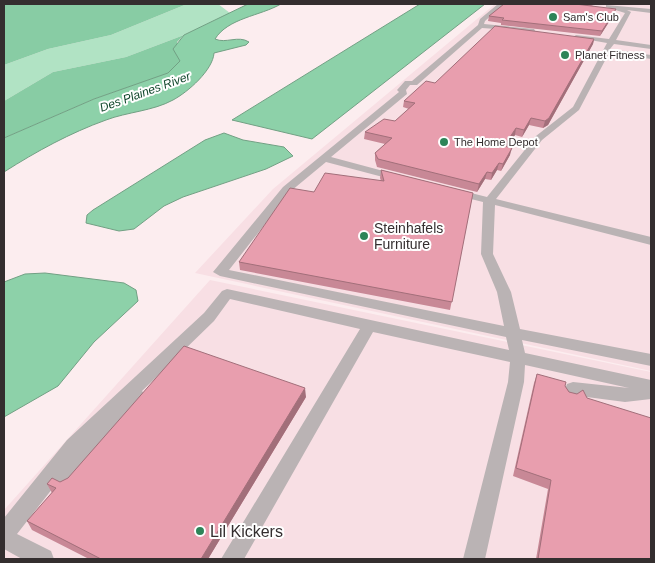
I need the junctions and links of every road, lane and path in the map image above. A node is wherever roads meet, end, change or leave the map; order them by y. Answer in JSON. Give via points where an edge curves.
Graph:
{"nodes":[{"id":1,"x":501,"y":4,"type":"edge"},
{"id":2,"x":603,"y":9,"type":"edge"},
{"id":3,"x":651,"y":11,"type":"edge"},
{"id":4,"x":628,"y":12,"type":"junction"},
{"id":5,"x":482,"y":26,"type":"junction"},
{"id":6,"x":546,"y":33,"type":"edge"},
{"id":7,"x":565,"y":36,"type":"edge"},
{"id":8,"x":651,"y":42,"type":"edge"},
{"id":9,"x":610,"y":44,"type":"junction"},
{"id":10,"x":651,"y":47,"type":"edge"},
{"id":11,"x":651,"y":53,"type":"edge"},
{"id":12,"x":651,"y":57,"type":"edge"},
{"id":13,"x":324,"y":158,"type":"junction"},
{"id":14,"x":413,"y":182,"type":"edge"},
{"id":15,"x":442,"y":189,"type":"edge"},
{"id":16,"x":490,"y":201,"type":"junction"},
{"id":17,"x":651,"y":241,"type":"edge"},
{"id":18,"x":369,"y":326,"type":"junction"},
{"id":19,"x":513,"y":333,"type":"junction"},
{"id":20,"x":174,"y":350,"type":"junction"},
{"id":21,"x":518,"y":357,"type":"junction"},
{"id":22,"x":651,"y":360,"type":"edge"},
{"id":23,"x":651,"y":386,"type":"edge"},
{"id":24,"x":651,"y":392,"type":"edge"},
{"id":25,"x":572,"y":394,"type":"edge"},
{"id":26,"x":64,"y":480,"type":"edge"},
{"id":27,"x":4,"y":536,"type":"edge"},
{"id":28,"x":43,"y":559,"type":"edge"},
{"id":29,"x":232,"y":559,"type":"edge"},
{"id":30,"x":474,"y":559,"type":"edge"}],
"edges":[{"from":1,"to":5,"type":"lane","via":[[482,20]]},
{"from":2,"to":4,"type":"lane"},
{"from":3,"to":4,"type":"lane","via":[[608,6]]},
{"from":4,"to":9,"type":"lane"},
{"from":5,"to":6,"type":"lane"},
{"from":5,"to":13,"type":"lane","via":[[414,83],[408,83],[401,90],[404,92]]},
{"from":7,"to":9,"type":"lane"},
{"from":8,"to":9,"type":"lane"},
{"from":9,"to":10,"type":"lane"},
{"from":9,"to":11,"type":"lane"},
{"from":9,"to":12,"type":"lane"},
{"from":9,"to":16,"type":"lane","via":[[576,108],[539,138]]},
{"from":13,"to":14,"type":"lane"},
{"from":13,"to":19,"type":"lane","via":[[287,189],[220,272]]},
{"from":15,"to":16,"type":"lane"},
{"from":16,"to":17,"type":"lane"},
{"from":16,"to":19,"type":"lane","via":[[487,254],[504,292]]},
{"from":18,"to":20,"type":"lane","via":[[227,294]]},
{"from":18,"to":21,"type":"lane"},
{"from":18,"to":29,"type":"lane"},
{"from":19,"to":21,"type":"lane"},
{"from":19,"to":22,"type":"lane"},
{"from":20,"to":26,"type":"lane"},
{"from":20,"to":27,"type":"lane","via":[[74,446]]},
{"from":21,"to":23,"type":"lane"},
{"from":21,"to":30,"type":"lane","via":[[512,399]]},
{"from":24,"to":25,"type":"lane","via":[[625,395],[573,389]]},
{"from":27,"to":28,"type":"lane"}]}
